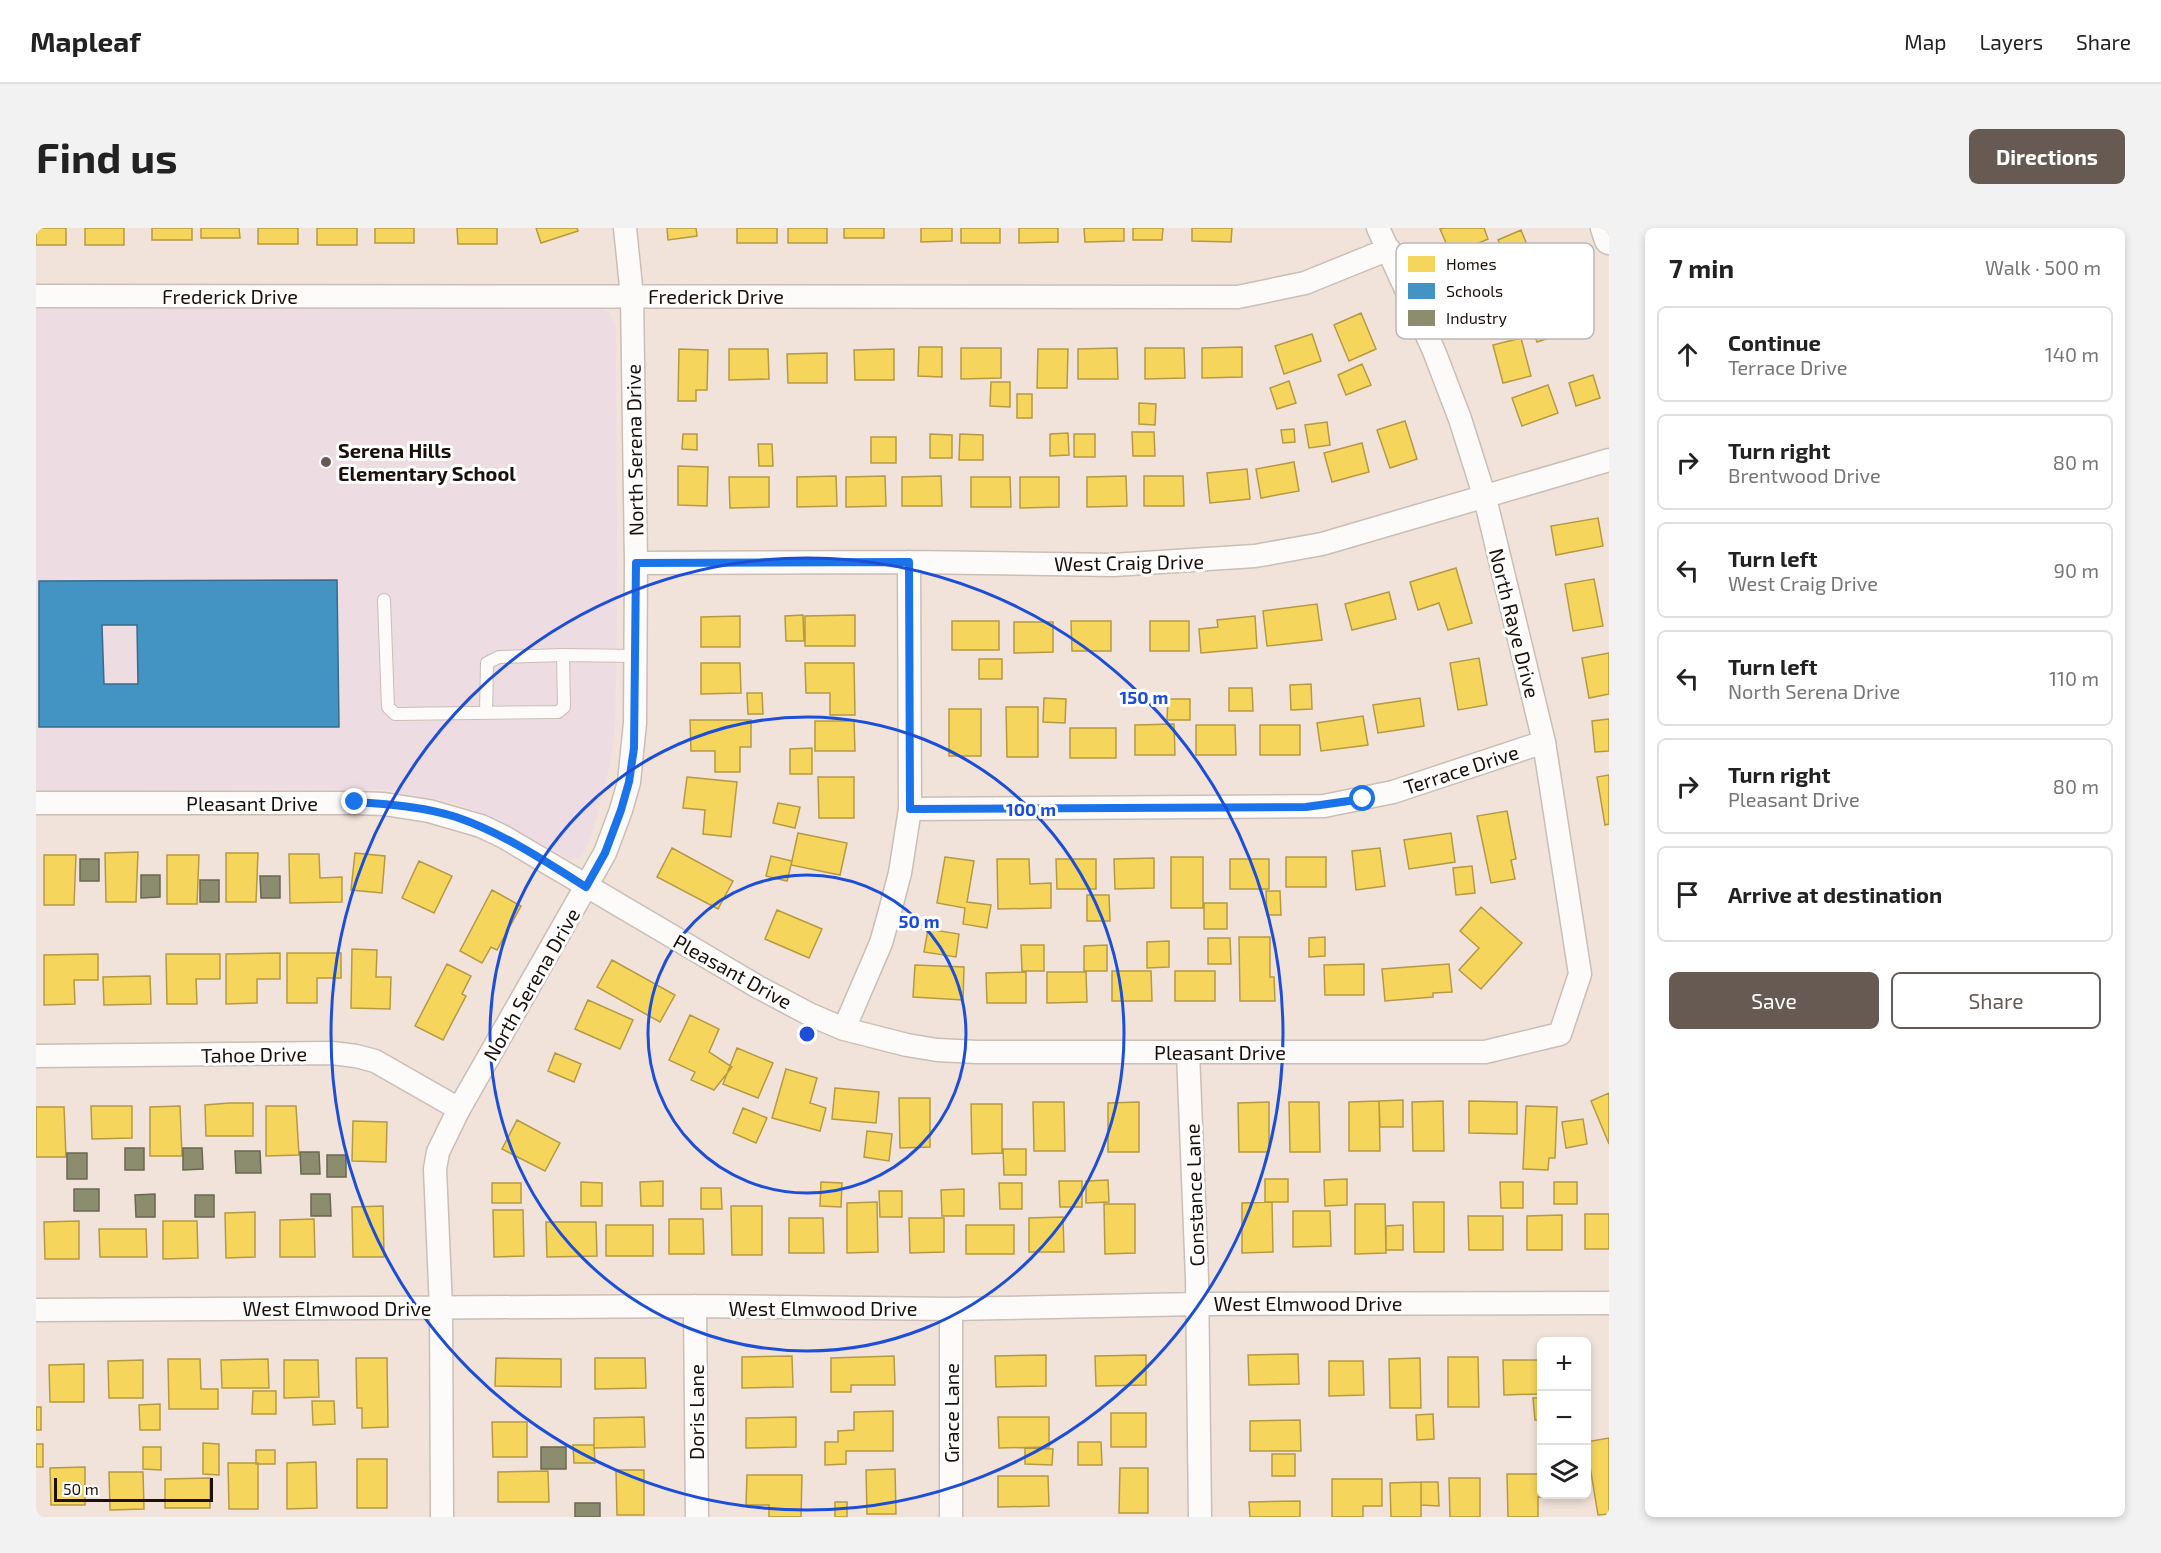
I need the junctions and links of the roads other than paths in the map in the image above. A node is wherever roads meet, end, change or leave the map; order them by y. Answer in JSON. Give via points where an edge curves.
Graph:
{"nodes":[{"id":1,"x":625,"y":228,"type":"edge"},
{"id":2,"x":1378,"y":228,"type":"edge"},
{"id":3,"x":1605,"y":228,"type":"edge"},
{"id":4,"x":1609,"y":240,"type":"edge"},
{"id":5,"x":1389,"y":249,"type":"junction"},
{"id":6,"x":1396,"y":265,"type":"edge"},
{"id":7,"x":36,"y":296,"type":"edge"},
{"id":8,"x":632,"y":296,"type":"junction"},
{"id":9,"x":1429,"y":339,"type":"edge"},
{"id":10,"x":1609,"y":460,"type":"edge"},
{"id":11,"x":1485,"y":498,"type":"junction"},
{"id":12,"x":909,"y":562,"type":"junction"},
{"id":13,"x":636,"y":563,"type":"junction"},
{"id":14,"x":384,"y":600,"type":"dead end"},
{"id":15,"x":563,"y":655,"type":"junction"},
{"id":16,"x":636,"y":656,"type":"junction"},
{"id":17,"x":486,"y":713,"type":"junction"},
{"id":18,"x":1544,"y":742,"type":"junction"},
{"id":19,"x":36,"y":803,"type":"edge"},
{"id":20,"x":910,"y":809,"type":"junction"},
{"id":21,"x":586,"y":887,"type":"junction"},
{"id":22,"x":844,"y":1029,"type":"junction"},
{"id":23,"x":1560,"y":1034,"type":"joint"},
{"id":24,"x":1188,"y":1052,"type":"junction"},
{"id":25,"x":36,"y":1056,"type":"edge"},
{"id":26,"x":459,"y":1109,"type":"junction"},
{"id":27,"x":1609,"y":1303,"type":"edge"},
{"id":28,"x":1197,"y":1304,"type":"junction"},
{"id":29,"x":695,"y":1306,"type":"junction"},
{"id":30,"x":441,"y":1308,"type":"junction"},
{"id":31,"x":951,"y":1309,"type":"junction"},
{"id":32,"x":36,"y":1310,"type":"edge"},
{"id":33,"x":442,"y":1517,"type":"edge"},
{"id":34,"x":697,"y":1517,"type":"edge"},
{"id":35,"x":951,"y":1517,"type":"edge"},
{"id":36,"x":1200,"y":1517,"type":"edge"}],
"edges":[{"from":1,"to":8,"type":"street","name":"North Serena Drive"},
{"from":2,"to":5,"type":"street","name":"North Raye Drive"},
{"from":3,"to":4,"type":"street"},
{"from":5,"to":6,"type":"street","name":"North Raye Drive"},
{"from":5,"to":8,"type":"street","name":"Frederick Drive","via":[[1305,283],[1238,297]]},
{"from":7,"to":8,"type":"street","name":"Frederick Drive"},
{"from":8,"to":13,"type":"street","name":"North Serena Drive"},
{"from":9,"to":11,"type":"street","name":"North Raye Drive"},
{"from":10,"to":11,"type":"street","name":"West Craig Drive"},
{"from":11,"to":12,"type":"street","name":"West Craig Drive","via":[[1322,544],[1255,556],[1113,565]]},
{"from":11,"to":18,"type":"street","name":"North Raye Drive"},
{"from":12,"to":13,"type":"street","name":"West Craig Drive"},
{"from":12,"to":20,"type":"street"},
{"from":13,"to":16,"type":"street","name":"North Serena Drive"},
{"from":14,"to":17,"type":"lane","via":[[388,707],[395,714]]},
{"from":15,"to":16,"type":"lane"},
{"from":15,"to":17,"type":"lane","via":[[499,657],[488,663]]},
{"from":15,"to":17,"type":"lane","via":[[564,707],[558,712]]},
{"from":16,"to":21,"type":"street","name":"North Serena Drive","via":[[636,723],[629,782],[605,853]]},
{"from":18,"to":20,"type":"street","name":"Terrace Drive","via":[[1393,792],[1324,806]]},
{"from":18,"to":23,"type":"street","name":"North Raye Drive","via":[[1580,975]]},
{"from":19,"to":21,"type":"street","name":"Pleasant Drive","via":[[355,802],[408,807],[481,826]]},
{"from":20,"to":22,"type":"street","via":[[891,911]]},
{"from":21,"to":22,"type":"street","name":"Pleasant Drive","via":[[758,987]]},
{"from":21,"to":26,"type":"street","name":"North Serena Drive"},
{"from":22,"to":24,"type":"street","name":"Pleasant Drive","via":[[937,1050]]},
{"from":23,"to":24,"type":"street","name":"Pleasant Drive","via":[[1485,1052]]},
{"from":24,"to":28,"type":"street","name":"Constance Lane"},
{"from":25,"to":26,"type":"street","name":"Tahoe Drive","via":[[356,1056],[375,1061]]},
{"from":26,"to":30,"type":"street","name":"North Serena Drive","via":[[438,1152],[435,1169]]},
{"from":27,"to":28,"type":"street","name":"West Elmwood Drive"},
{"from":28,"to":31,"type":"street","name":"West Elmwood Drive"},
{"from":28,"to":36,"type":"street","name":"Constance Lane"},
{"from":29,"to":30,"type":"street","name":"West Elmwood Drive"},
{"from":29,"to":31,"type":"street","name":"West Elmwood Drive"},
{"from":29,"to":34,"type":"street","name":"Doris Lane"},
{"from":30,"to":32,"type":"street","name":"West Elmwood Drive"},
{"from":30,"to":33,"type":"street","name":"North Serena Drive"},
{"from":31,"to":35,"type":"street","name":"Grace Lane"}]}
